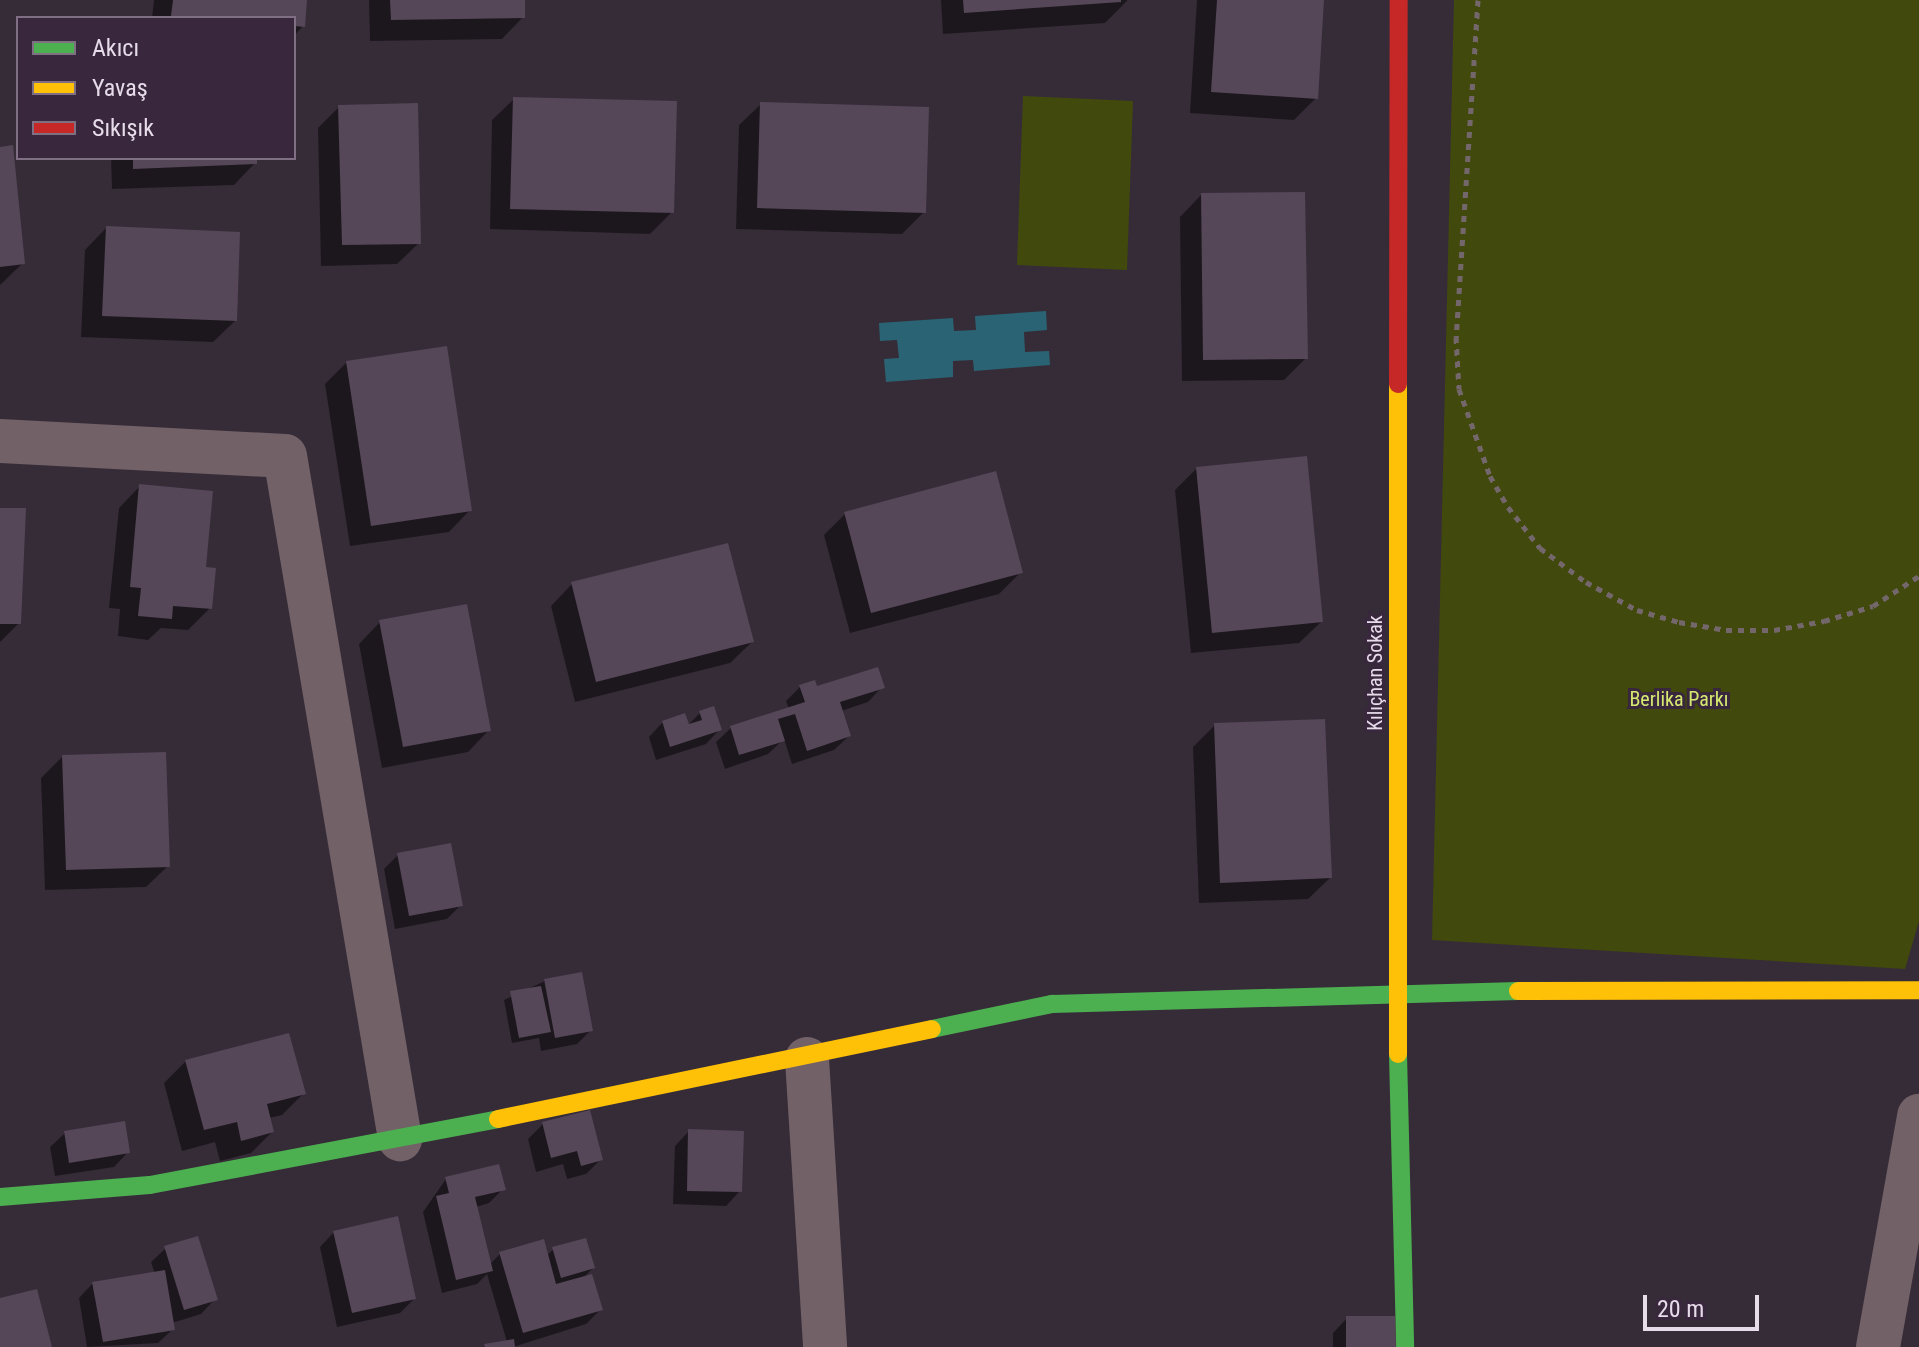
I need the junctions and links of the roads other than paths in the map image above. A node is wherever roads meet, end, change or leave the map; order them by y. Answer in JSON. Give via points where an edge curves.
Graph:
{"nodes":[{"id":1,"x":1399,"y":0,"type":"edge"},
{"id":2,"x":0,"y":441,"type":"edge"},
{"id":3,"x":1919,"y":990,"type":"edge"},
{"id":4,"x":1396,"y":991,"type":"junction"},
{"id":5,"x":807,"y":1059,"type":"junction"},
{"id":6,"x":1919,"y":1116,"type":"edge"},
{"id":7,"x":400,"y":1139,"type":"junction"},
{"id":8,"x":0,"y":1197,"type":"edge"},
{"id":9,"x":825,"y":1347,"type":"edge"},
{"id":10,"x":1405,"y":1347,"type":"edge"},
{"id":11,"x":1878,"y":1347,"type":"edge"}],
"edges":[{"from":1,"to":4,"type":"street","name":"Kılıçhan Sokak"},
{"from":2,"to":7,"type":"street","via":[[285,456]]},
{"from":3,"to":4,"type":"street"},
{"from":4,"to":5,"type":"street","via":[[1052,1004]]},
{"from":4,"to":10,"type":"street","name":"Kılıçhan Sokak"},
{"from":5,"to":7,"type":"street"},
{"from":5,"to":9,"type":"street"},
{"from":6,"to":11,"type":"street"},
{"from":7,"to":8,"type":"street","via":[[150,1185]]}]}
